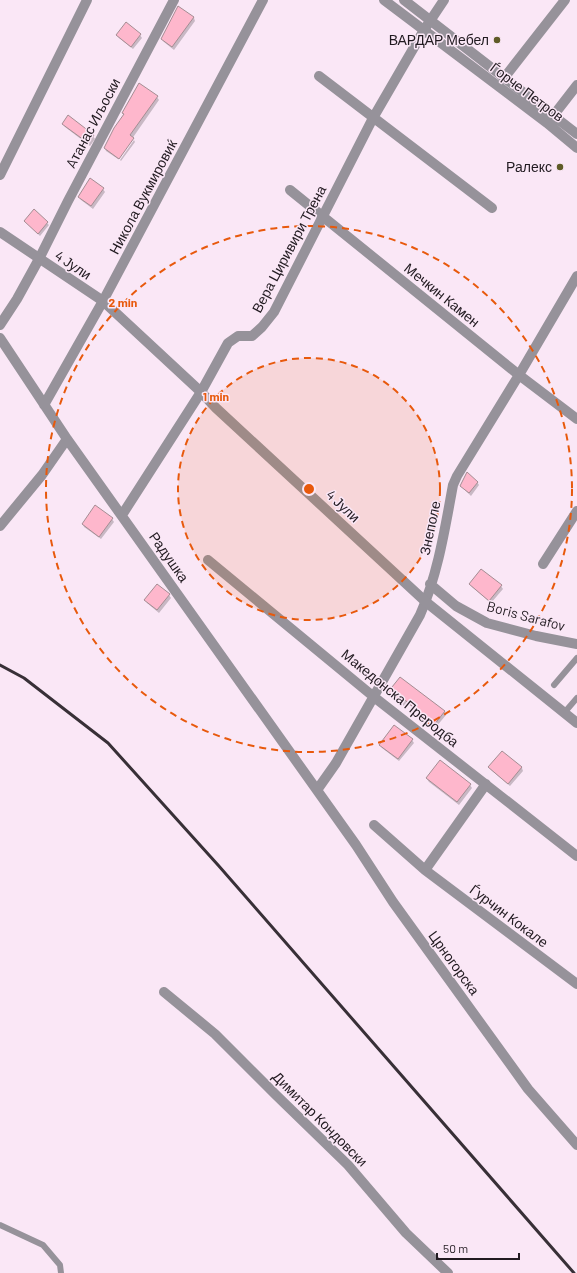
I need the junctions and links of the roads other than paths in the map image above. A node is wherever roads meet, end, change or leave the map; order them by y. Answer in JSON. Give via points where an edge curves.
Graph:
{"nodes":[{"id":1,"x":87,"y":0,"type":"edge"},
{"id":2,"x":174,"y":0,"type":"edge"},
{"id":3,"x":263,"y":0,"type":"edge"},
{"id":4,"x":384,"y":0,"type":"edge"},
{"id":5,"x":404,"y":0,"type":"edge"},
{"id":6,"x":444,"y":0,"type":"edge"},
{"id":7,"x":566,"y":0,"type":"edge"},
{"id":8,"x":431,"y":21,"type":"junction"},
{"id":9,"x":424,"y":30,"type":"junction"},
{"id":10,"x":319,"y":76,"type":"dead end"},
{"id":11,"x":504,"y":78,"type":"junction"},
{"id":12,"x":577,"y":85,"type":"edge"},
{"id":13,"x":553,"y":116,"type":"junction"},
{"id":14,"x":373,"y":118,"type":"junction"},
{"id":15,"x":577,"y":134,"type":"edge"},
{"id":16,"x":577,"y":148,"type":"edge"},
{"id":17,"x":0,"y":175,"type":"edge"},
{"id":18,"x":290,"y":190,"type":"dead end"},
{"id":19,"x":492,"y":208,"type":"dead end"},
{"id":20,"x":323,"y":217,"type":"junction"},
{"id":21,"x":0,"y":232,"type":"edge"},
{"id":22,"x":39,"y":259,"type":"junction"},
{"id":23,"x":577,"y":276,"type":"edge"},
{"id":24,"x":103,"y":301,"type":"junction"},
{"id":25,"x":0,"y":325,"type":"edge"},
{"id":26,"x":0,"y":338,"type":"edge"},
{"id":27,"x":519,"y":375,"type":"junction"},
{"id":28,"x":201,"y":392,"type":"junction"},
{"id":29,"x":44,"y":405,"type":"junction"},
{"id":30,"x":577,"y":420,"type":"edge"},
{"id":31,"x":67,"y":439,"type":"junction"},
{"id":32,"x":577,"y":511,"type":"edge"},
{"id":33,"x":122,"y":515,"type":"junction"},
{"id":34,"x":0,"y":526,"type":"edge"},
{"id":35,"x":208,"y":560,"type":"dead end"},
{"id":36,"x":543,"y":564,"type":"dead end"},
{"id":37,"x":430,"y":584,"type":"junction"},
{"id":38,"x":426,"y":602,"type":"junction"},
{"id":39,"x":577,"y":644,"type":"edge"},
{"id":40,"x":577,"y":658,"type":"edge"},
{"id":41,"x":554,"y":684,"type":"dead end"},
{"id":42,"x":374,"y":697,"type":"junction"},
{"id":43,"x":577,"y":698,"type":"edge"},
{"id":44,"x":564,"y":713,"type":"junction"},
{"id":45,"x":577,"y":723,"type":"edge"},
{"id":46,"x":486,"y":784,"type":"junction"},
{"id":47,"x":317,"y":790,"type":"junction"},
{"id":48,"x":374,"y":825,"type":"dead end"},
{"id":49,"x":577,"y":856,"type":"edge"},
{"id":50,"x":425,"y":870,"type":"junction"},
{"id":51,"x":577,"y":984,"type":"edge"},
{"id":52,"x":164,"y":992,"type":"dead end"},
{"id":53,"x":577,"y":1145,"type":"edge"},
{"id":54,"x":0,"y":1225,"type":"edge"},
{"id":55,"x":61,"y":1273,"type":"edge"},
{"id":56,"x":448,"y":1273,"type":"edge"}],
"edges":[{"from":1,"to":17,"type":"street"},
{"from":2,"to":22,"type":"street","name":"Aтанас Иљоски"},
{"from":3,"to":24,"type":"street","name":"Никола Вукмировиќ"},
{"from":4,"to":9,"type":"street","name":"Ѓорче Петров"},
{"from":5,"to":8,"type":"street","name":"Ѓорче Петров"},
{"from":6,"to":8,"type":"street","name":"Вера Циривири Трена"},
{"from":7,"to":11,"type":"street"},
{"from":8,"to":9,"type":"street","name":"Вера Циривири Трена"},
{"from":8,"to":11,"type":"street","name":"Ѓорче Петров"},
{"from":9,"to":14,"type":"street","name":"Вера Циривири Трена"},
{"from":9,"to":16,"type":"street","name":"Ѓорче Петров"},
{"from":10,"to":14,"type":"street"},
{"from":11,"to":13,"type":"street","name":"Ѓорче Петров"},
{"from":12,"to":13,"type":"street"},
{"from":13,"to":15,"type":"street","name":"Ѓорче Петров"},
{"from":14,"to":19,"type":"street"},
{"from":14,"to":20,"type":"street","name":"Вера Циривири Трена"},
{"from":18,"to":20,"type":"street","name":"Мечкин Камен"},
{"from":20,"to":27,"type":"street","name":"Мечкин Камен"},
{"from":20,"to":28,"type":"street","name":"Вера Циривири Трена","via":[[274,312],[252,336],[238,336],[228,343]]},
{"from":21,"to":22,"type":"street","name":"4 Јули"},
{"from":22,"to":24,"type":"street","name":"4 Јули"},
{"from":22,"to":25,"type":"street"},
{"from":23,"to":27,"type":"street","name":"Знеполе"},
{"from":24,"to":28,"type":"street","name":"4 Јули"},
{"from":24,"to":29,"type":"street","name":"Никола Вукмировиќ"},
{"from":26,"to":29,"type":"street","name":"Радушка"},
{"from":27,"to":30,"type":"street","name":"Мечкин Камен"},
{"from":27,"to":37,"type":"street","name":"Знеполе","via":[[453,485],[439,555]]},
{"from":28,"to":33,"type":"street","name":"Вера Циривири Трена"},
{"from":28,"to":38,"type":"street","name":"4 Јули"},
{"from":29,"to":31,"type":"street","name":"Радушка"},
{"from":31,"to":33,"type":"street","name":"Радушка"},
{"from":31,"to":34,"type":"street","via":[[42,475]]},
{"from":32,"to":36,"type":"street"},
{"from":33,"to":47,"type":"street","name":"Радушка"},
{"from":35,"to":42,"type":"street","name":"Македонска Преродба"},
{"from":37,"to":38,"type":"street","name":"Знеполе"},
{"from":37,"to":39,"type":"street","name":"Boris Sarafov","via":[[456,606],[487,623]]},
{"from":38,"to":42,"type":"street","name":"Знеполе"},
{"from":38,"to":44,"type":"street","name":"4 Јули"},
{"from":40,"to":41,"type":"lane"},
{"from":42,"to":46,"type":"street","name":"Македонска Преродба"},
{"from":42,"to":47,"type":"street","name":"Знеполе","via":[[336,763]]},
{"from":43,"to":44,"type":"lane"},
{"from":44,"to":45,"type":"street","name":"4 Јули"},
{"from":46,"to":49,"type":"street","name":"Македонска Преродба"},
{"from":46,"to":50,"type":"street"},
{"from":47,"to":53,"type":"street","name":"Црногорска","via":[[393,902],[528,1089]]},
{"from":48,"to":50,"type":"street","name":"Ѓурчин Кокале"},
{"from":50,"to":51,"type":"street","name":"Ѓурчин Кокале"},
{"from":52,"to":56,"type":"street","name":"Димитар Кондовски","via":[[215,1034],[348,1165],[406,1233]]},
{"from":54,"to":55,"type":"lane","via":[[44,1245],[60,1265]]}]}
